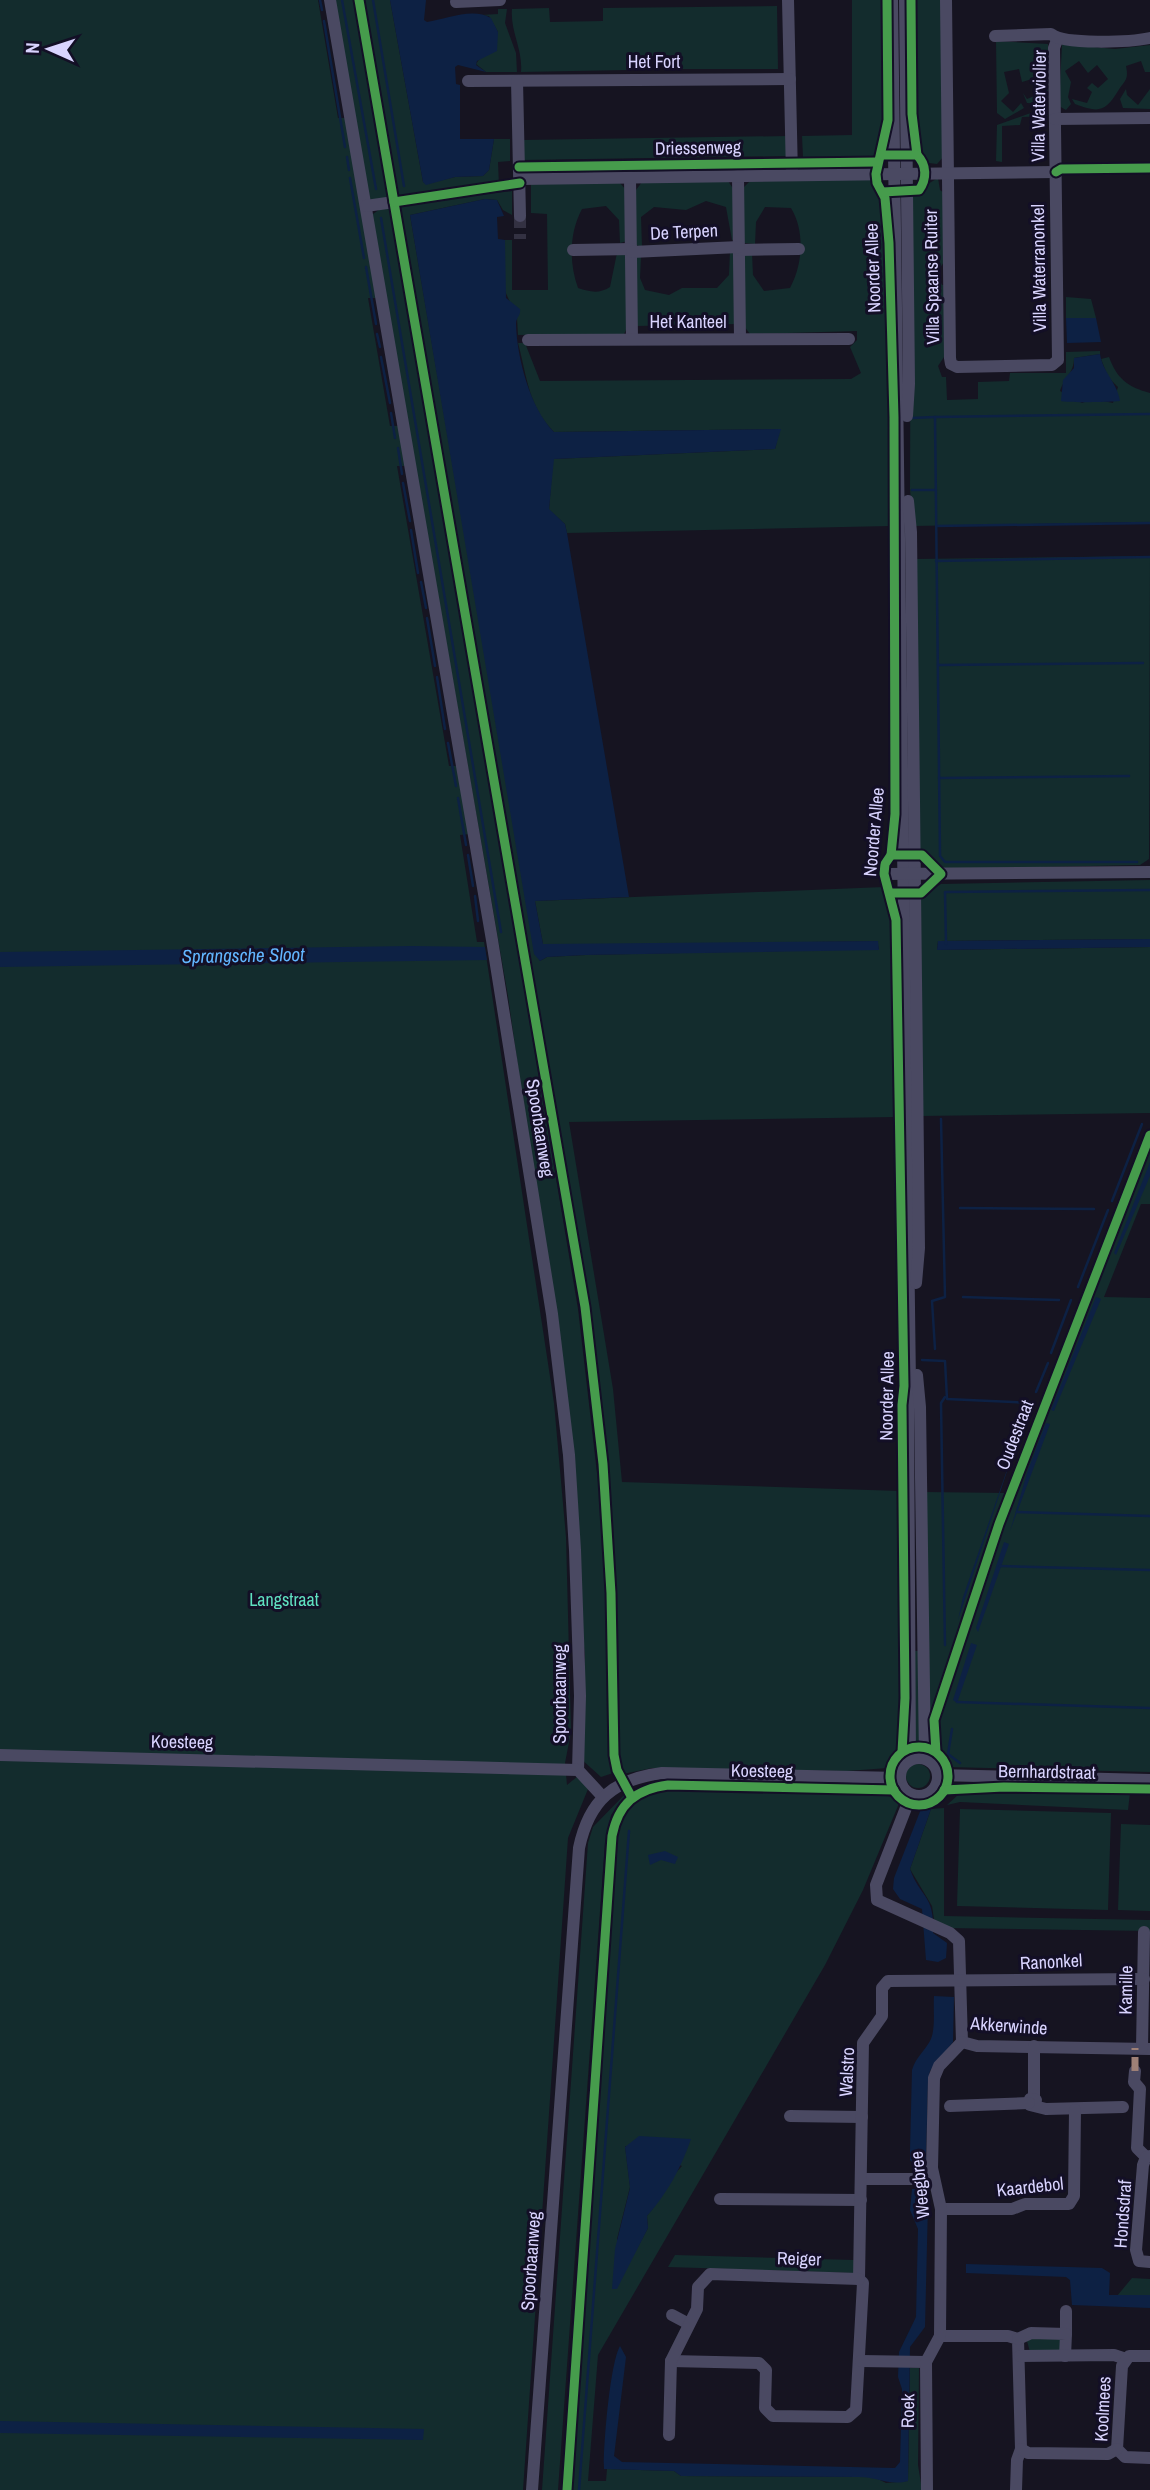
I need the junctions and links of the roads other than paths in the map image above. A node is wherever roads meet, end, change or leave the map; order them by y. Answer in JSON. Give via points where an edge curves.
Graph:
{"nodes":[{"id":1,"x":330,"y":0,"type":"edge"},
{"id":2,"x":500,"y":0,"type":"edge"},
{"id":3,"x":788,"y":0,"type":"edge"},
{"id":4,"x":892,"y":0,"type":"edge"},
{"id":5,"x":905,"y":0,"type":"edge"},
{"id":6,"x":946,"y":0,"type":"edge"},
{"id":7,"x":456,"y":2,"type":"dead end"},
{"id":8,"x":995,"y":36,"type":"dead end"},
{"id":9,"x":1150,"y":38,"type":"edge"},
{"id":10,"x":1057,"y":40,"type":"junction"},
{"id":11,"x":790,"y":79,"type":"junction"},
{"id":12,"x":468,"y":81,"type":"dead end"},
{"id":13,"x":517,"y":81,"type":"junction"},
{"id":14,"x":1150,"y":118,"type":"edge"},
{"id":15,"x":1055,"y":119,"type":"junction"},
{"id":16,"x":1056,"y":172,"type":"junction"},
{"id":17,"x":948,"y":173,"type":"junction"},
{"id":18,"x":894,"y":174,"type":"junction"},
{"id":19,"x":908,"y":174,"type":"junction"},
{"id":20,"x":792,"y":175,"type":"junction"},
{"id":21,"x":738,"y":176,"type":"junction"},
{"id":22,"x":631,"y":177,"type":"junction"},
{"id":23,"x":520,"y":179,"type":"junction"},
{"id":24,"x":394,"y":202,"type":"dead end"},
{"id":25,"x":366,"y":206,"type":"junction"},
{"id":26,"x":520,"y":216,"type":"tunnel mouth"},
{"id":27,"x":739,"y":248,"type":"junction"},
{"id":28,"x":799,"y":249,"type":"dead end"},
{"id":29,"x":573,"y":250,"type":"dead end"},
{"id":30,"x":632,"y":250,"type":"junction"},
{"id":31,"x":632,"y":339,"type":"junction"},
{"id":32,"x":740,"y":339,"type":"junction"},
{"id":33,"x":849,"y":339,"type":"dead end"},
{"id":34,"x":528,"y":340,"type":"dead end"},
{"id":35,"x":1056,"y":363,"type":"joint"},
{"id":36,"x":1150,"y":872,"type":"edge"},
{"id":37,"x":884,"y":874,"type":"dead end"},
{"id":38,"x":908,"y":874,"type":"junction"},
{"id":39,"x":911,"y":1156,"type":"junction"},
{"id":40,"x":0,"y":1755,"type":"edge"},
{"id":41,"x":925,"y":1758,"type":"junction"},
{"id":42,"x":910,"y":1759,"type":"junction"},
{"id":43,"x":578,"y":1770,"type":"junction"},
{"id":44,"x":938,"y":1775,"type":"junction"},
{"id":45,"x":899,"y":1778,"type":"junction"},
{"id":46,"x":1150,"y":1780,"type":"edge"},
{"id":47,"x":911,"y":1795,"type":"junction"},
{"id":48,"x":603,"y":1797,"type":"junction"},
{"id":49,"x":1144,"y":1932,"type":"dead end"},
{"id":50,"x":1144,"y":1979,"type":"junction"},
{"id":51,"x":960,"y":1981,"type":"junction"},
{"id":52,"x":962,"y":2042,"type":"junction"},
{"id":53,"x":1034,"y":2046,"type":"junction"},
{"id":54,"x":1146,"y":2048,"type":"edge"},
{"id":55,"x":1135,"y":2071,"type":"dead end"},
{"id":56,"x":1032,"y":2102,"type":"junction"},
{"id":57,"x":950,"y":2106,"type":"dead end"},
{"id":58,"x":1122,"y":2107,"type":"dead end"},
{"id":59,"x":1075,"y":2110,"type":"junction"},
{"id":60,"x":790,"y":2116,"type":"dead end"},
{"id":61,"x":862,"y":2117,"type":"junction"},
{"id":62,"x":1148,"y":2157,"type":"edge"},
{"id":63,"x":861,"y":2179,"type":"junction"},
{"id":64,"x":933,"y":2179,"type":"junction"},
{"id":65,"x":720,"y":2199,"type":"dead end"},
{"id":66,"x":861,"y":2200,"type":"junction"},
{"id":67,"x":941,"y":2209,"type":"junction"},
{"id":68,"x":1150,"y":2262,"type":"edge"},
{"id":69,"x":859,"y":2279,"type":"junction"},
{"id":70,"x":1066,"y":2311,"type":"dead end"},
{"id":71,"x":672,"y":2315,"type":"dead end"},
{"id":72,"x":689,"y":2324,"type":"junction"},
{"id":73,"x":1066,"y":2334,"type":"junction"},
{"id":74,"x":940,"y":2336,"type":"junction"},
{"id":75,"x":1018,"y":2340,"type":"junction"},
{"id":76,"x":1020,"y":2356,"type":"junction"},
{"id":77,"x":1065,"y":2356,"type":"junction"},
{"id":78,"x":1150,"y":2356,"type":"edge"},
{"id":79,"x":1126,"y":2359,"type":"junction"},
{"id":80,"x":671,"y":2361,"type":"junction"},
{"id":81,"x":861,"y":2361,"type":"junction"},
{"id":82,"x":926,"y":2362,"type":"junction"},
{"id":83,"x":669,"y":2435,"type":"dead end"},
{"id":84,"x":1021,"y":2449,"type":"junction"},
{"id":85,"x":1117,"y":2449,"type":"junction"},
{"id":86,"x":1150,"y":2458,"type":"edge"},
{"id":87,"x":532,"y":2490,"type":"edge"},
{"id":88,"x":926,"y":2490,"type":"edge"},
{"id":89,"x":1016,"y":2490,"type":"edge"}],
"edges":[{"from":1,"to":25,"type":"street","name":"Spoorbaanweg"},
{"from":2,"to":7,"type":"street"},
{"from":3,"to":11,"type":"street"},
{"from":4,"to":18,"type":"street","name":"Noorder Allee"},
{"from":5,"to":19,"type":"street","name":"Noorder Allee"},
{"from":6,"to":17,"type":"street","name":"Villa Spaanse Ruiter"},
{"from":8,"to":10,"type":"street","name":"Villa Waterviolier","via":[[1051,34]]},
{"from":9,"to":10,"type":"street","name":"Villa Waterviolier"},
{"from":10,"to":15,"type":"street","name":"Villa Waterviolier"},
{"from":11,"to":13,"type":"street","name":"Het Fort"},
{"from":11,"to":20,"type":"street"},
{"from":12,"to":13,"type":"street","name":"Het Fort"},
{"from":13,"to":23,"type":"street"},
{"from":14,"to":15,"type":"street"},
{"from":15,"to":16,"type":"street","name":"Villa Waterviolier"},
{"from":16,"to":17,"type":"street"},
{"from":16,"to":35,"type":"street","name":"Villa Waterranonkel"},
{"from":17,"to":19,"type":"street"},
{"from":17,"to":35,"type":"street","name":"Villa Spaanse Ruiter","via":[[951,364]]},
{"from":18,"to":19,"type":"street","name":"Driessenweg"},
{"from":18,"to":20,"type":"street","name":"Driessenweg"},
{"from":18,"to":38,"type":"street","name":"Noorder Allee"},
{"from":19,"to":38,"type":"street","name":"Noorder Allee"},
{"from":20,"to":21,"type":"street","name":"Driessenweg"},
{"from":21,"to":22,"type":"street","name":"Driessenweg"},
{"from":21,"to":27,"type":"street","name":"De Terpen"},
{"from":22,"to":23,"type":"street","name":"Driessenweg"},
{"from":22,"to":30,"type":"street","name":"De Terpen"},
{"from":23,"to":26,"type":"street"},
{"from":24,"to":25,"type":"street"},
{"from":25,"to":43,"type":"street","name":"Spoorbaanweg","via":[[552,1314],[575,1550]]},
{"from":27,"to":28,"type":"street","name":"De Terpen"},
{"from":27,"to":30,"type":"street","name":"De Terpen"},
{"from":27,"to":32,"type":"street","name":"De Terpen"},
{"from":29,"to":30,"type":"street","name":"De Terpen"},
{"from":30,"to":31,"type":"street","name":"De Terpen"},
{"from":31,"to":32,"type":"street","name":"Het Kanteel"},
{"from":31,"to":34,"type":"street","name":"Het Kanteel"},
{"from":32,"to":33,"type":"street","name":"Het Kanteel"},
{"from":36,"to":38,"type":"street"},
{"from":37,"to":38,"type":"street"},
{"from":38,"to":39,"type":"street","name":"Noorder Allee"},
{"from":39,"to":41,"type":"street","name":"Noorder Allee"},
{"from":39,"to":42,"type":"street","name":"Noorder Allee"},
{"from":40,"to":43,"type":"street","name":"Koesteeg"},
{"from":41,"to":42,"type":"street"},
{"from":41,"to":44,"type":"street"},
{"from":42,"to":45,"type":"street"},
{"from":43,"to":48,"type":"street"},
{"from":44,"to":46,"type":"street","name":"Bernhardstraat"},
{"from":44,"to":47,"type":"street","via":[[932,1791]]},
{"from":45,"to":47,"type":"street"},
{"from":45,"to":48,"type":"street","via":[[662,1773],[624,1782]]},
{"from":47,"to":51,"type":"street","name":"Akkerwinde","via":[[876,1893],[882,1905],[959,1941]]},
{"from":48,"to":87,"type":"street","name":"Spoorbaanweg","via":[[590,1814],[579,1848]]},
{"from":49,"to":50,"type":"street","name":"Kamille"},
{"from":50,"to":51,"type":"street","name":"Ranonkel"},
{"from":50,"to":54,"type":"street","name":"Kamille"},
{"from":51,"to":52,"type":"street","name":"Akkerwinde"},
{"from":51,"to":61,"type":"street","name":"Walstro","via":[[892,1980],[885,1984],[882,2016],[863,2043]]},
{"from":52,"to":53,"type":"street","name":"Akkerwinde"},
{"from":52,"to":64,"type":"street","name":"Weegbree","via":[[935,2071]]},
{"from":53,"to":54,"type":"street","name":"Akkerwinde"},
{"from":53,"to":56,"type":"street"},
{"from":55,"to":62,"type":"street","name":"Hondsdraf","via":[[1134,2082],[1140,2089],[1138,2148]]},
{"from":56,"to":57,"type":"street"},
{"from":56,"to":59,"type":"street","via":[[1046,2109]]},
{"from":58,"to":59,"type":"street"},
{"from":59,"to":67,"type":"street","name":"Kaardebol","via":[[1074,2196],[1069,2204]]},
{"from":60,"to":61,"type":"street","name":"Walstro"},
{"from":61,"to":63,"type":"street","name":"Walstro"},
{"from":62,"to":68,"type":"street","name":"Hondsdraf","via":[[1137,2216],[1136,2256]]},
{"from":63,"to":64,"type":"street"},
{"from":63,"to":66,"type":"street","name":"Walstro"},
{"from":64,"to":67,"type":"street","name":"Weegbree"},
{"from":65,"to":66,"type":"street"},
{"from":66,"to":69,"type":"street","name":"Walstro"},
{"from":67,"to":74,"type":"street","name":"Weegbree"},
{"from":69,"to":72,"type":"street","name":"Reiger","via":[[710,2274],[698,2287],[697,2309]]},
{"from":69,"to":81,"type":"street","via":[[863,2283]]},
{"from":70,"to":73,"type":"street"},
{"from":71,"to":72,"type":"street"},
{"from":72,"to":80,"type":"street","name":"Reiger"},
{"from":73,"to":75,"type":"street","via":[[1031,2333]]},
{"from":73,"to":77,"type":"street"},
{"from":74,"to":75,"type":"street"},
{"from":74,"to":82,"type":"street","name":"Roek"},
{"from":75,"to":76,"type":"street"},
{"from":76,"to":77,"type":"street"},
{"from":76,"to":84,"type":"street"},
{"from":77,"to":79,"type":"street"},
{"from":78,"to":79,"type":"street","name":"Koolmees"},
{"from":79,"to":85,"type":"street","name":"Koolmees"},
{"from":80,"to":81,"type":"street","via":[[759,2363],[766,2370],[765,2408],[773,2416],[848,2417],[856,2410]]},
{"from":80,"to":83,"type":"street","name":"Reiger"},
{"from":81,"to":82,"type":"street"},
{"from":82,"to":88,"type":"street","name":"Roek"},
{"from":84,"to":85,"type":"street","via":[[1028,2453],[1108,2454]]},
{"from":84,"to":89,"type":"street"},
{"from":85,"to":86,"type":"street","name":"Koolmees","via":[[1125,2457]]}]}
